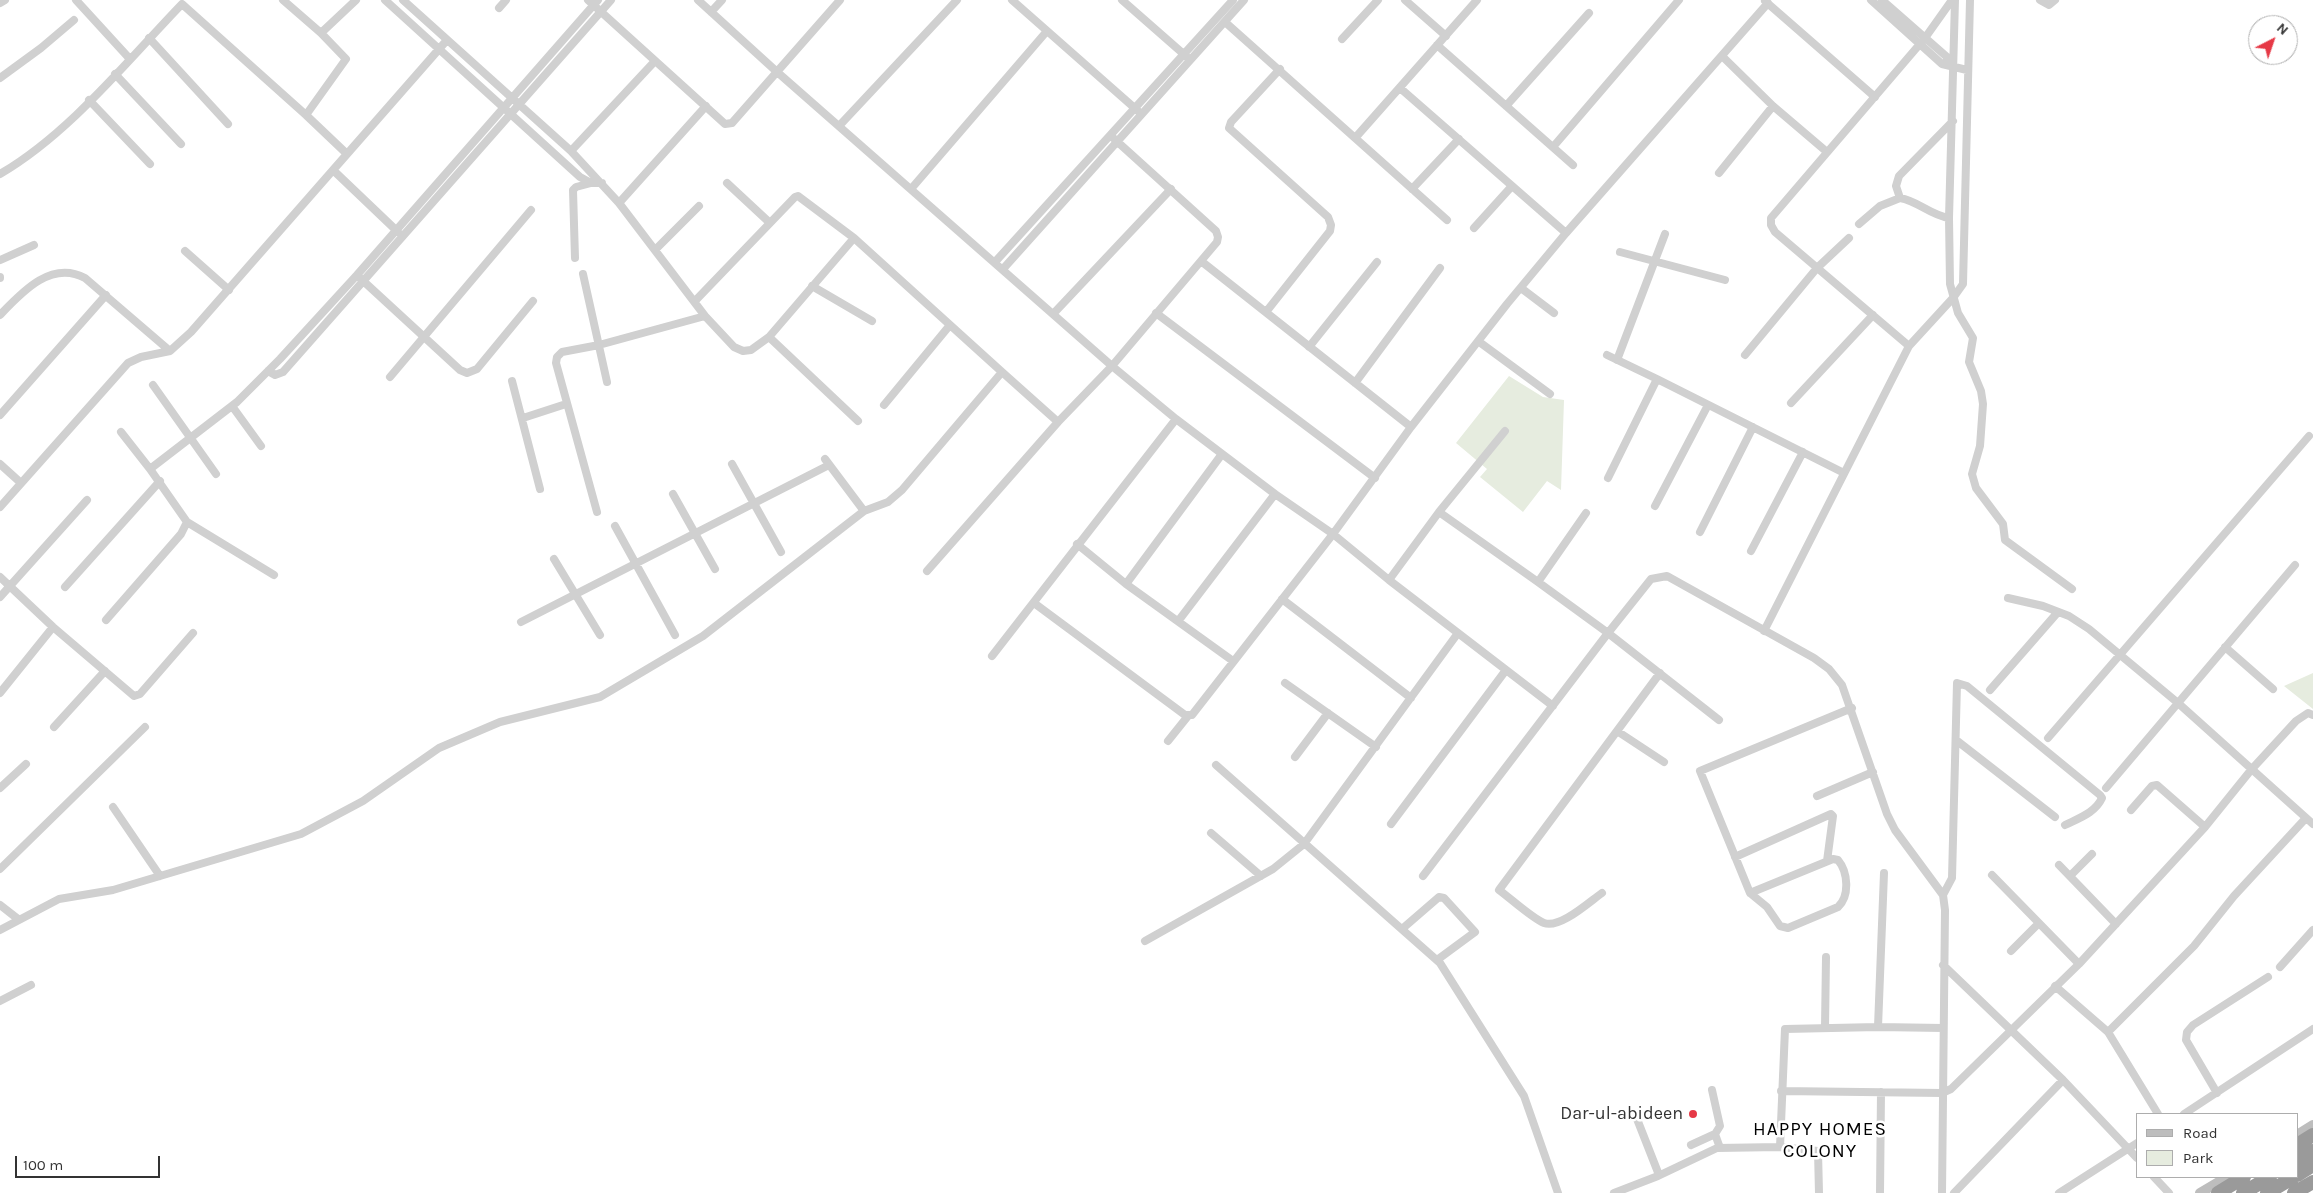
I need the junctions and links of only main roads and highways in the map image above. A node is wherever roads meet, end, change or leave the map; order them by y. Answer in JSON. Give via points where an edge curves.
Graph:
{"nodes":[{"id":1,"x":2313,"y":1135,"type":"edge"},
{"id":2,"x":2298,"y":1144,"type":"edge"},
{"id":3,"x":2313,"y":1151,"type":"edge"},
{"id":4,"x":2298,"y":1159,"type":"edge"},
{"id":5,"x":2313,"y":1165,"type":"edge"},
{"id":6,"x":2298,"y":1174,"type":"edge"},
{"id":7,"x":2242,"y":1178,"type":"edge"},
{"id":8,"x":2268,"y":1178,"type":"edge"},
{"id":9,"x":2292,"y":1178,"type":"edge"},
{"id":10,"x":2313,"y":1182,"type":"edge"},
{"id":11,"x":2218,"y":1193,"type":"edge"},
{"id":12,"x":2243,"y":1193,"type":"edge"},
{"id":13,"x":2267,"y":1193,"type":"edge"},
{"id":14,"x":2294,"y":1193,"type":"edge"}],
"edges":[{"from":1,"to":2,"type":"highway"},
{"from":3,"to":4,"type":"highway"},
{"from":5,"to":6,"type":"highway"},
{"from":7,"to":11,"type":"highway"},
{"from":8,"to":12,"type":"highway"},
{"from":9,"to":13,"type":"highway"},
{"from":10,"to":14,"type":"highway"}]}
